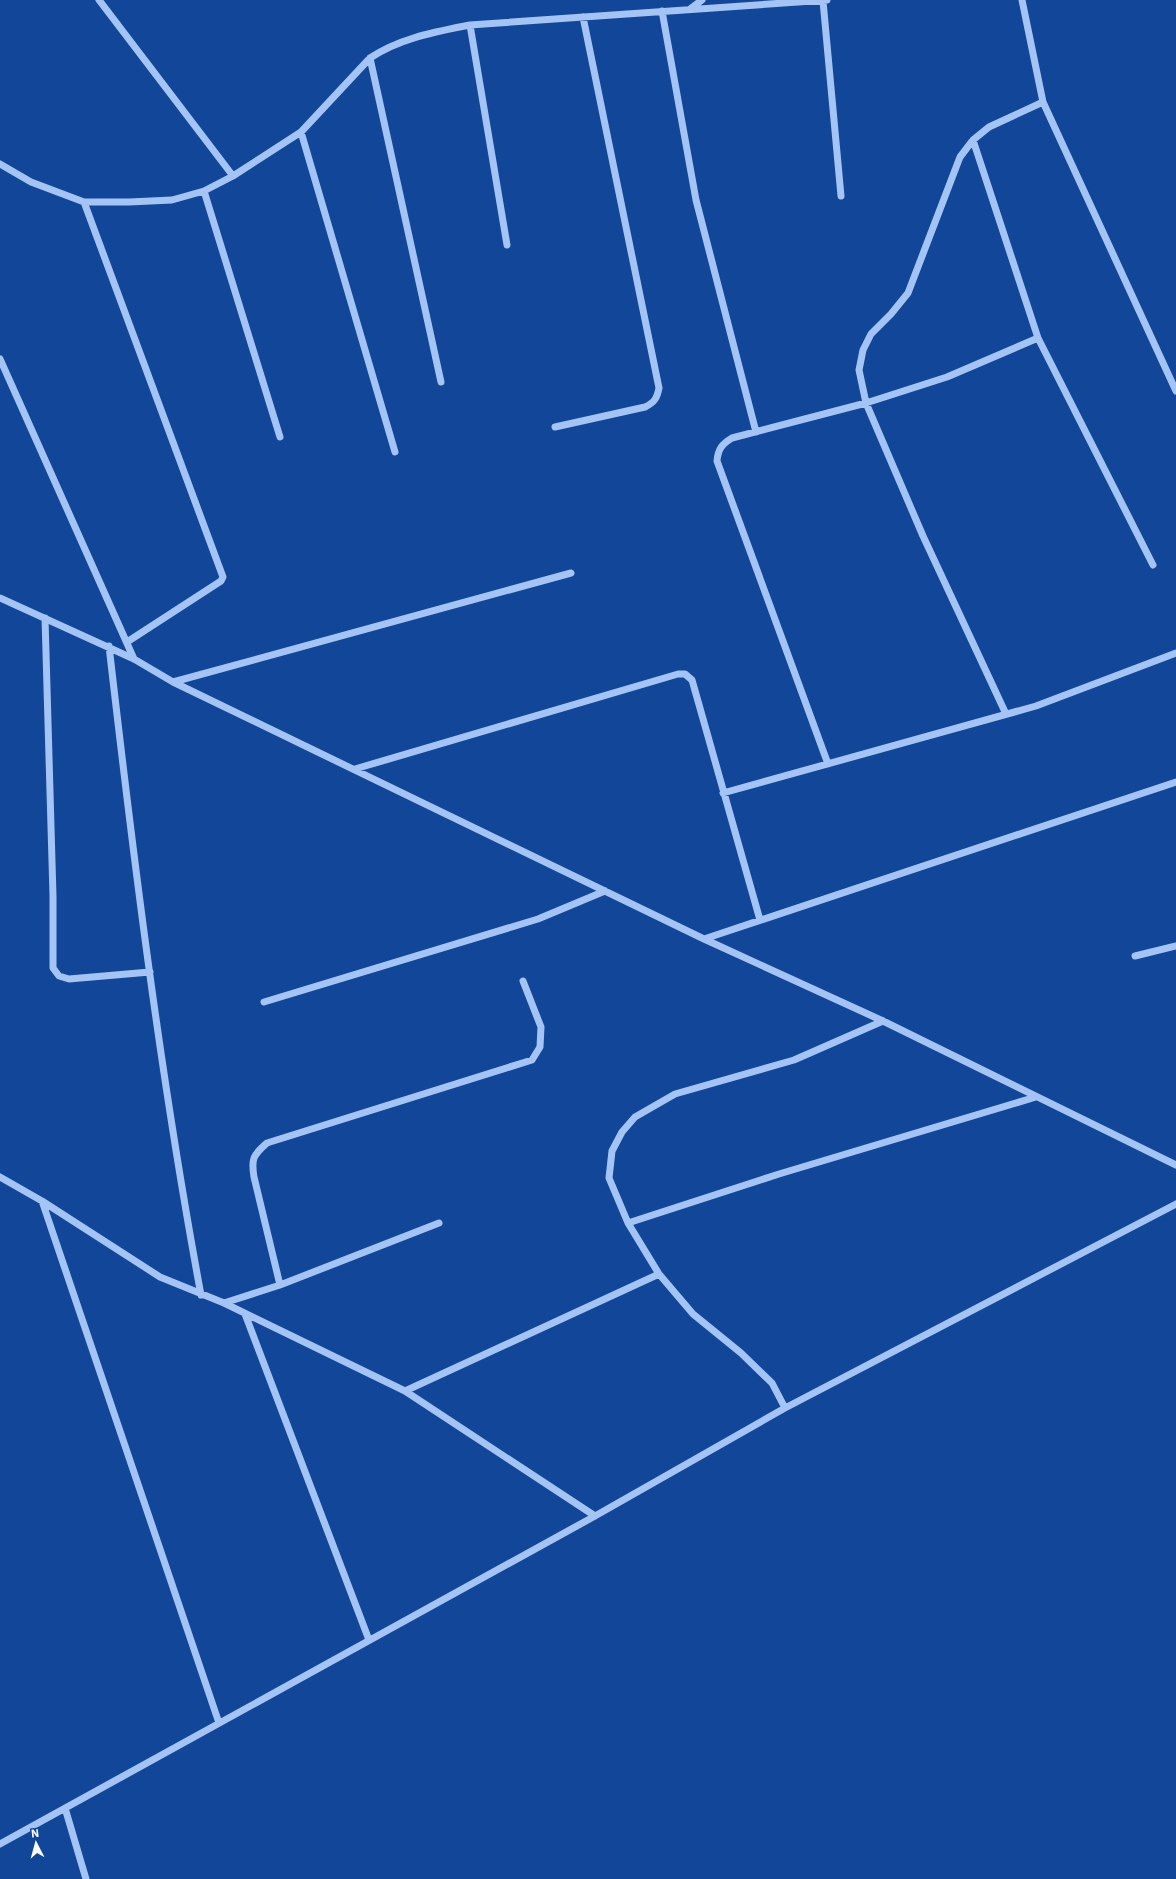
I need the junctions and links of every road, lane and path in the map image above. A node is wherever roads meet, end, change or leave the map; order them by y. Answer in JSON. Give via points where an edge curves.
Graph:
{"nodes":[{"id":1,"x":99,"y":0,"type":"edge"},
{"id":2,"x":702,"y":0,"type":"edge"},
{"id":3,"x":825,"y":0,"type":"edge"},
{"id":4,"x":1022,"y":0,"type":"edge"},
{"id":5,"x":690,"y":9,"type":"junction"},
{"id":6,"x":662,"y":11,"type":"junction"},
{"id":7,"x":583,"y":17,"type":"junction"},
{"id":8,"x":470,"y":25,"type":"junction"},
{"id":9,"x":370,"y":58,"type":"junction"},
{"id":10,"x":1043,"y":102,"type":"junction"},
{"id":11,"x":301,"y":132,"type":"junction"},
{"id":12,"x":973,"y":140,"type":"junction"},
{"id":13,"x":0,"y":164,"type":"edge"},
{"id":14,"x":233,"y":176,"type":"junction"},
{"id":15,"x":204,"y":191,"type":"junction"},
{"id":16,"x":841,"y":196,"type":"dead end"},
{"id":17,"x":84,"y":202,"type":"junction"},
{"id":18,"x":507,"y":245,"type":"dead end"},
{"id":19,"x":1038,"y":338,"type":"junction"},
{"id":20,"x":0,"y":359,"type":"edge"},
{"id":21,"x":441,"y":382,"type":"dead end"},
{"id":22,"x":1176,"y":391,"type":"edge"},
{"id":23,"x":866,"y":403,"type":"junction"},
{"id":24,"x":555,"y":427,"type":"dead end"},
{"id":25,"x":756,"y":432,"type":"junction"},
{"id":26,"x":280,"y":437,"type":"dead end"},
{"id":27,"x":395,"y":452,"type":"dead end"},
{"id":28,"x":1153,"y":565,"type":"dead end"},
{"id":29,"x":571,"y":573,"type":"dead end"},
{"id":30,"x":0,"y":598,"type":"edge"},
{"id":31,"x":45,"y":618,"type":"junction"},
{"id":32,"x":127,"y":642,"type":"junction"},
{"id":33,"x":108,"y":646,"type":"junction"},
{"id":34,"x":1176,"y":653,"type":"edge"},
{"id":35,"x":134,"y":658,"type":"junction"},
{"id":36,"x":173,"y":682,"type":"junction"},
{"id":37,"x":1006,"y":714,"type":"junction"},
{"id":38,"x":828,"y":764,"type":"junction"},
{"id":39,"x":355,"y":769,"type":"junction"},
{"id":40,"x":1176,"y":782,"type":"edge"},
{"id":41,"x":723,"y":793,"type":"junction"},
{"id":42,"x":606,"y":891,"type":"junction"},
{"id":43,"x":760,"y":920,"type":"junction"},
{"id":44,"x":704,"y":938,"type":"junction"},
{"id":45,"x":1176,"y":946,"type":"edge"},
{"id":46,"x":1135,"y":956,"type":"dead end"},
{"id":47,"x":150,"y":972,"type":"junction"},
{"id":48,"x":523,"y":981,"type":"dead end"},
{"id":49,"x":264,"y":1002,"type":"dead end"},
{"id":50,"x":883,"y":1021,"type":"junction"},
{"id":51,"x":1036,"y":1096,"type":"junction"},
{"id":52,"x":1176,"y":1166,"type":"edge"},
{"id":53,"x":0,"y":1177,"type":"edge"},
{"id":54,"x":42,"y":1201,"type":"junction"},
{"id":55,"x":1176,"y":1204,"type":"edge"},
{"id":56,"x":439,"y":1223,"type":"dead end"},
{"id":57,"x":628,"y":1223,"type":"junction"},
{"id":58,"x":659,"y":1274,"type":"junction"},
{"id":59,"x":280,"y":1285,"type":"junction"},
{"id":60,"x":201,"y":1295,"type":"junction"},
{"id":61,"x":224,"y":1303,"type":"junction"},
{"id":62,"x":246,"y":1314,"type":"junction"},
{"id":63,"x":405,"y":1391,"type":"junction"},
{"id":64,"x":785,"y":1408,"type":"junction"},
{"id":65,"x":595,"y":1516,"type":"junction"},
{"id":66,"x":369,"y":1640,"type":"junction"},
{"id":67,"x":219,"y":1723,"type":"junction"},
{"id":68,"x":65,"y":1808,"type":"junction"},
{"id":69,"x":0,"y":1844,"type":"edge"},
{"id":70,"x":86,"y":1879,"type":"edge"}],
"edges":[{"from":1,"to":14,"type":"street"},
{"from":2,"to":5,"type":"street"},
{"from":3,"to":5,"type":"street"},
{"from":3,"to":16,"type":"street"},
{"from":4,"to":10,"type":"street"},
{"from":5,"to":6,"type":"street"},
{"from":6,"to":7,"type":"street"},
{"from":6,"to":25,"type":"street","via":[[696,200]]},
{"from":7,"to":8,"type":"street"},
{"from":7,"to":24,"type":"street","via":[[659,388],[658,396],[653,403],[645,407]]},
{"from":8,"to":9,"type":"street","via":[[421,35],[384,49]]},
{"from":8,"to":18,"type":"street"},
{"from":9,"to":11,"type":"street"},
{"from":9,"to":21,"type":"street"},
{"from":10,"to":12,"type":"street","via":[[989,127]]},
{"from":10,"to":22,"type":"street"},
{"from":11,"to":14,"type":"street"},
{"from":11,"to":27,"type":"street"},
{"from":12,"to":19,"type":"street"},
{"from":12,"to":23,"type":"street","via":[[960,157],[908,293],[871,334],[863,350],[859,370]]},
{"from":13,"to":17,"type":"street","via":[[31,182]]},
{"from":14,"to":15,"type":"street"},
{"from":15,"to":17,"type":"street","via":[[172,200]]},
{"from":15,"to":26,"type":"street"},
{"from":17,"to":32,"type":"street","via":[[222,575],[221,581]]},
{"from":19,"to":23,"type":"street","via":[[947,376]]},
{"from":19,"to":28,"type":"street"},
{"from":20,"to":32,"type":"street"},
{"from":23,"to":25,"type":"street"},
{"from":23,"to":37,"type":"street","via":[[923,536]]},
{"from":25,"to":38,"type":"street","via":[[732,438],[723,444],[718,452],[717,461]]},
{"from":29,"to":36,"type":"street"},
{"from":30,"to":31,"type":"street"},
{"from":31,"to":33,"type":"street"},
{"from":31,"to":47,"type":"street","via":[[53,968],[59,976],[69,979]]},
{"from":32,"to":35,"type":"street"},
{"from":33,"to":35,"type":"street"},
{"from":33,"to":47,"type":"street"},
{"from":34,"to":37,"type":"street","via":[[1036,706]]},
{"from":35,"to":36,"type":"street"},
{"from":36,"to":39,"type":"street"},
{"from":37,"to":38,"type":"street"},
{"from":38,"to":41,"type":"street"},
{"from":39,"to":41,"type":"street","via":[[685,674],[692,680]]},
{"from":39,"to":42,"type":"street"},
{"from":40,"to":43,"type":"street"},
{"from":41,"to":43,"type":"street"},
{"from":42,"to":44,"type":"street"},
{"from":42,"to":49,"type":"street","via":[[538,919]]},
{"from":43,"to":44,"type":"street"},
{"from":44,"to":50,"type":"street"},
{"from":45,"to":46,"type":"street"},
{"from":47,"to":60,"type":"street"},
{"from":48,"to":59,"type":"street","via":[[541,1027],[540,1048],[532,1060],[267,1143],[257,1151],[252,1161]]},
{"from":50,"to":51,"type":"street"},
{"from":50,"to":57,"type":"street","via":[[794,1060],[675,1094],[635,1117],[622,1132],[612,1151],[609,1178]]},
{"from":51,"to":52,"type":"street"},
{"from":51,"to":57,"type":"street"},
{"from":53,"to":54,"type":"street"},
{"from":54,"to":60,"type":"street","via":[[160,1277]]},
{"from":54,"to":67,"type":"street"},
{"from":55,"to":64,"type":"street"},
{"from":56,"to":59,"type":"street"},
{"from":57,"to":58,"type":"street"},
{"from":58,"to":63,"type":"street"},
{"from":58,"to":64,"type":"street","via":[[693,1314],[741,1353],[772,1383]]},
{"from":59,"to":61,"type":"street"},
{"from":60,"to":61,"type":"street"},
{"from":61,"to":62,"type":"street"},
{"from":62,"to":63,"type":"street"},
{"from":62,"to":66,"type":"street"},
{"from":63,"to":65,"type":"street"},
{"from":64,"to":65,"type":"street"},
{"from":65,"to":66,"type":"street"},
{"from":66,"to":67,"type":"street"},
{"from":67,"to":68,"type":"street"},
{"from":68,"to":69,"type":"street"},
{"from":68,"to":70,"type":"street"}]}
